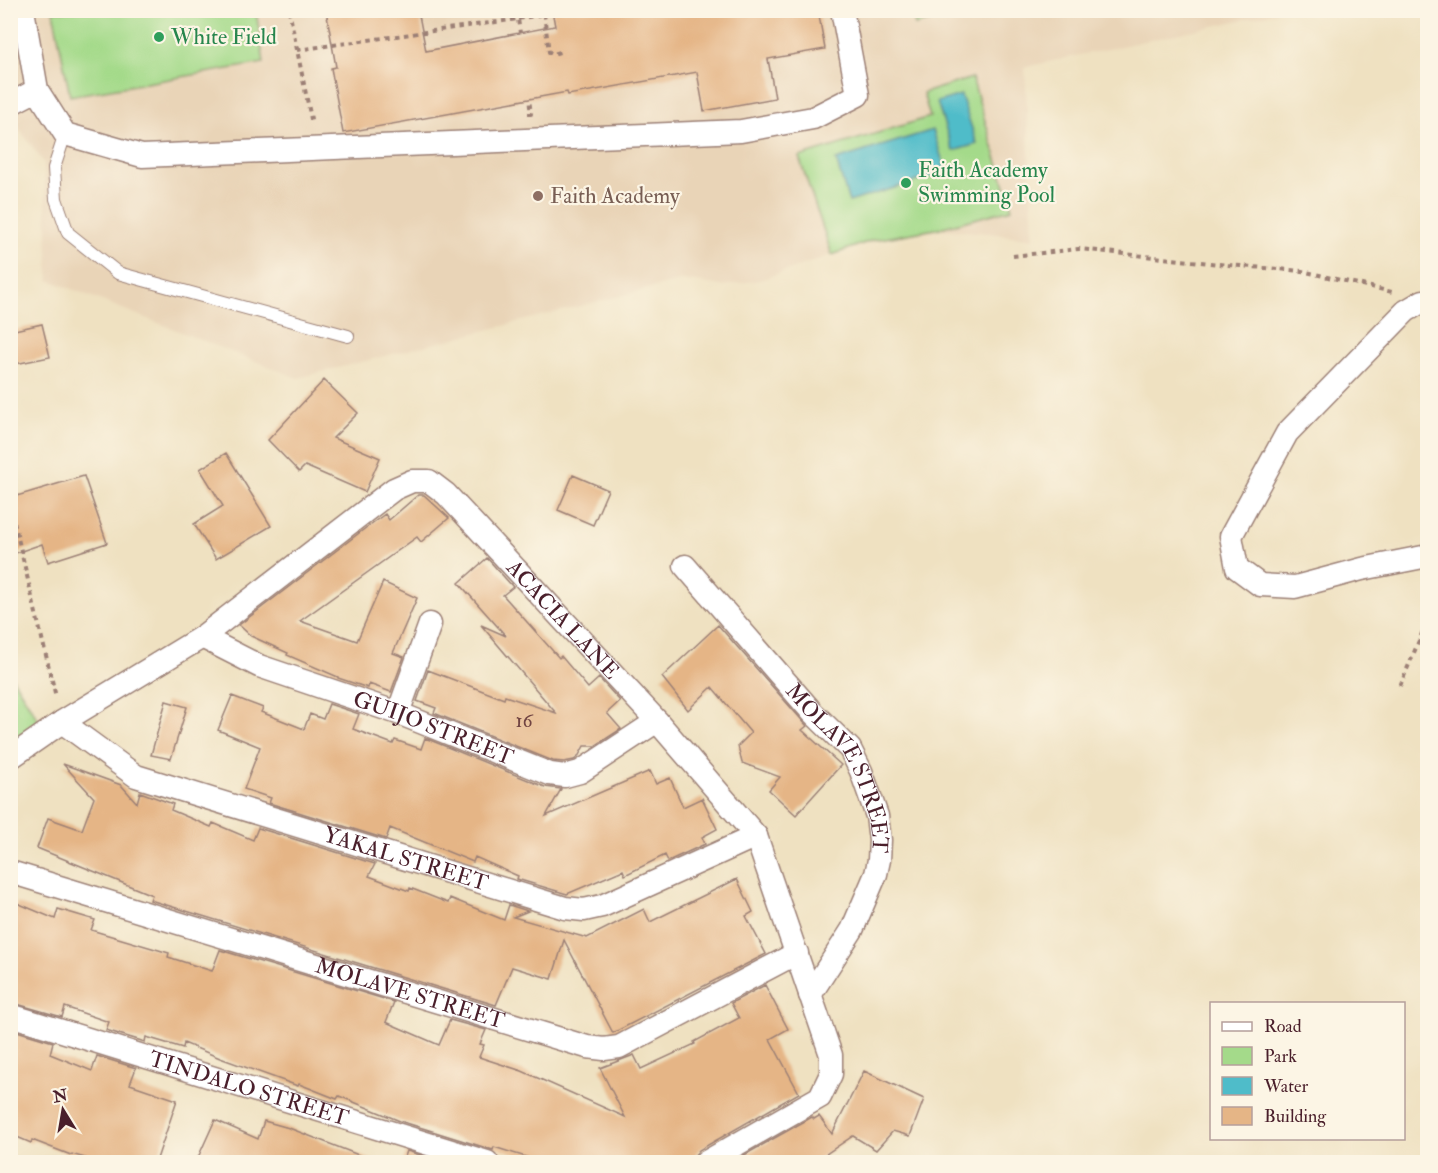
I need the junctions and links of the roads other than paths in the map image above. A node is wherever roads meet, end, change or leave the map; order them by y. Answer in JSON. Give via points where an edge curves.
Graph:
{"nodes":[{"id":1,"x":23,"y":10,"type":"edge"},
{"id":2,"x":842,"y":10,"type":"edge"},
{"id":3,"x":37,"y":90,"type":"junction"},
{"id":4,"x":10,"y":104,"type":"edge"},
{"id":5,"x":65,"y":134,"type":"junction"},
{"id":6,"x":1425,"y":302,"type":"edge"},
{"id":7,"x":348,"y":336,"type":"dead end"},
{"id":8,"x":1428,"y":556,"type":"edge"},
{"id":9,"x":685,"y":566,"type":"dead end"},
{"id":10,"x":430,"y":624,"type":"dead end"},
{"id":11,"x":202,"y":637,"type":"junction"},
{"id":12,"x":398,"y":712,"type":"junction"},
{"id":13,"x":657,"y":721,"type":"junction"},
{"id":14,"x":62,"y":722,"type":"junction"},
{"id":15,"x":10,"y":758,"type":"edge"},
{"id":16,"x":756,"y":836,"type":"junction"},
{"id":17,"x":10,"y":872,"type":"edge"},
{"id":18,"x":797,"y":953,"type":"junction"},
{"id":19,"x":810,"y":995,"type":"junction"},
{"id":20,"x":10,"y":1015,"type":"edge"},
{"id":21,"x":487,"y":1162,"type":"edge"},
{"id":22,"x":706,"y":1162,"type":"edge"}],
"edges":[{"from":1,"to":3,"type":"street"},
{"from":2,"to":5,"type":"street","via":[[858,95],[813,118],[741,131],[142,156]]},
{"from":3,"to":4,"type":"street"},
{"from":3,"to":5,"type":"street"},
{"from":5,"to":7,"type":"lane","via":[[54,168],[56,199],[68,233],[118,273]]},
{"from":6,"to":8,"type":"street","via":[[1406,311],[1287,433],[1231,536],[1237,568],[1260,585],[1295,587]]},
{"from":9,"to":19,"type":"street","name":"MOLAVE STREET","via":[[850,750],[877,816],[880,840],[876,874],[852,930]]},
{"from":10,"to":12,"type":"street"},
{"from":11,"to":12,"type":"street","name":"GUIJO STREET","via":[[259,666]]},
{"from":11,"to":13,"type":"street","name":"ACACIA LANE","via":[[394,489],[411,482],[429,481],[446,494]]},
{"from":11,"to":14,"type":"street","name":"ACACIA LANE"},
{"from":12,"to":13,"type":"street","name":"GUIJO STREET","via":[[550,774],[566,776],[580,772]]},
{"from":13,"to":16,"type":"street","name":"ACACIA LANE"},
{"from":14,"to":15,"type":"street","name":"ACACIA LANE"},
{"from":14,"to":16,"type":"street","name":"YAKAL STREET","via":[[136,776],[566,908],[602,906]]},
{"from":16,"to":18,"type":"street","name":"ACACIA LANE"},
{"from":17,"to":18,"type":"street","name":"MOLAVE STREET","via":[[604,1049],[619,1047]]},
{"from":18,"to":19,"type":"street","name":"ACACIA LANE"},
{"from":19,"to":22,"type":"street","name":"ACACIA LANE","via":[[831,1055],[831,1074],[820,1097]]},
{"from":20,"to":21,"type":"street","name":"TINDALO STREET"}]}
